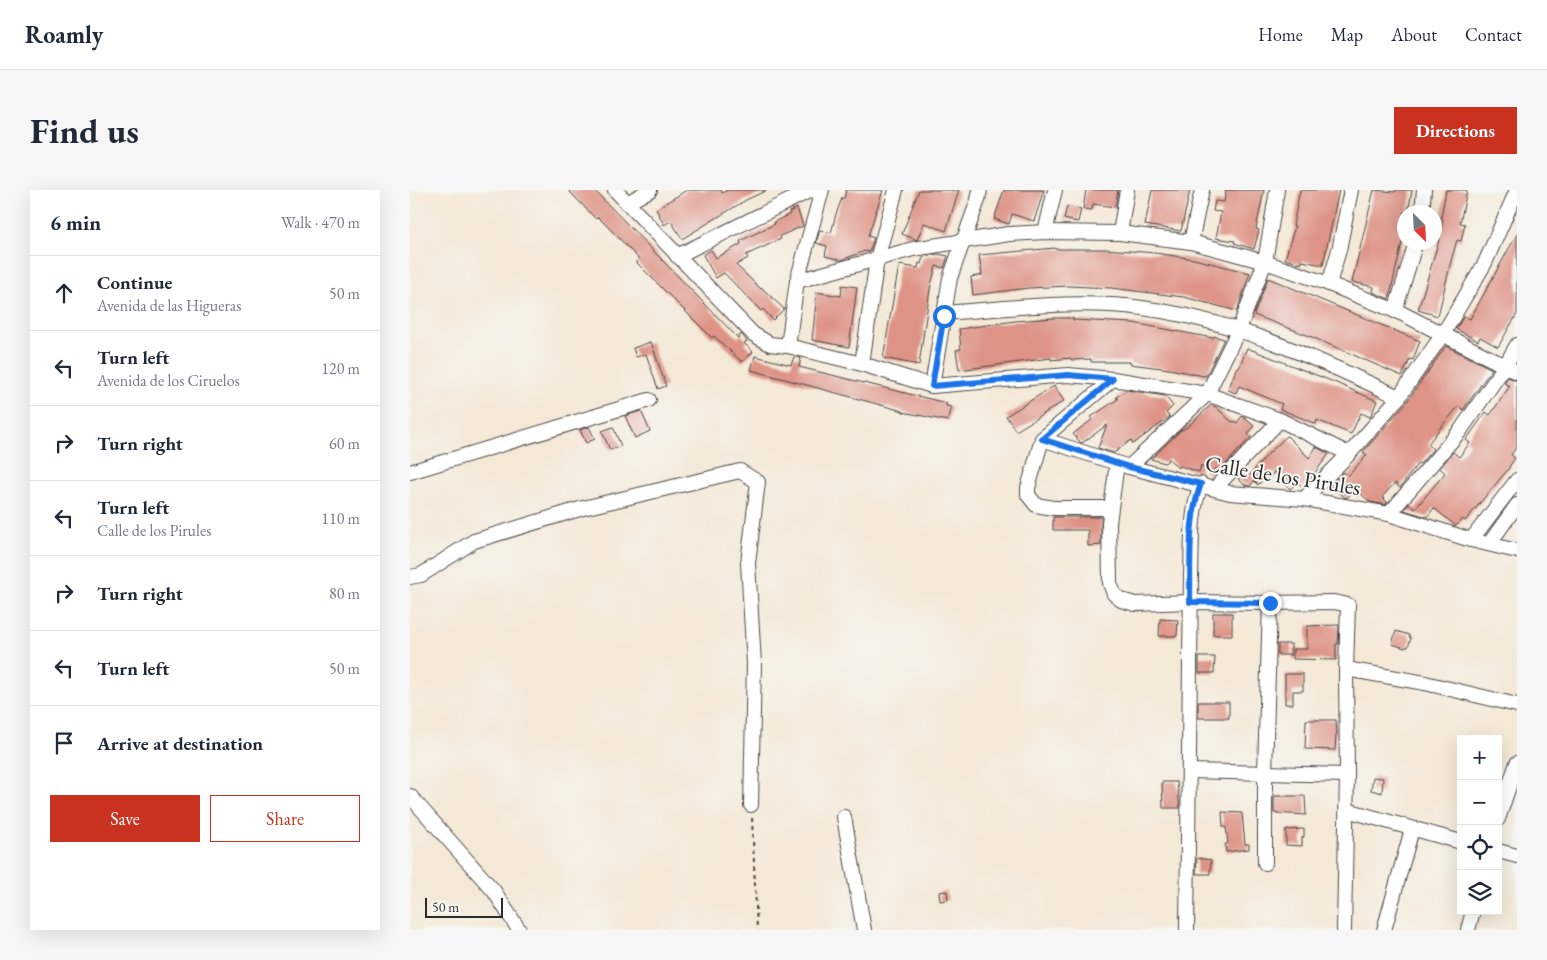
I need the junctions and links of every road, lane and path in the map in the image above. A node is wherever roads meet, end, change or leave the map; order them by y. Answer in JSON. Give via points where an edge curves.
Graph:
{"nodes":[{"id":1,"x":615,"y":190,"type":"edge"},
{"id":2,"x":650,"y":190,"type":"edge"},
{"id":3,"x":811,"y":190,"type":"edge"},
{"id":4,"x":822,"y":190,"type":"edge"},
{"id":5,"x":896,"y":190,"type":"edge"},
{"id":6,"x":980,"y":190,"type":"edge"},
{"id":7,"x":1055,"y":190,"type":"edge"},
{"id":8,"x":1127,"y":190,"type":"edge"},
{"id":9,"x":1202,"y":190,"type":"edge"},
{"id":10,"x":1277,"y":190,"type":"edge"},
{"id":11,"x":1351,"y":190,"type":"edge"},
{"id":12,"x":1424,"y":190,"type":"edge"},
{"id":13,"x":1517,"y":190,"type":"edge"},
{"id":14,"x":627,"y":203,"type":"junction"},
{"id":15,"x":1423,"y":205,"type":"edge"},
{"id":16,"x":1045,"y":232,"type":"junction"},
{"id":17,"x":1120,"y":233,"type":"junction"},
{"id":18,"x":964,"y":241,"type":"junction"},
{"id":19,"x":1192,"y":242,"type":"junction"},
{"id":20,"x":1414,"y":250,"type":"edge"},
{"id":21,"x":677,"y":256,"type":"junction"},
{"id":22,"x":877,"y":258,"type":"junction"},
{"id":23,"x":1265,"y":262,"type":"junction"},
{"id":24,"x":797,"y":281,"type":"junction"},
{"id":25,"x":1329,"y":284,"type":"junction"},
{"id":26,"x":1395,"y":311,"type":"junction"},
{"id":27,"x":944,"y":313,"type":"junction"},
{"id":28,"x":1239,"y":329,"type":"junction"},
{"id":29,"x":1443,"y":334,"type":"junction"},
{"id":30,"x":1517,"y":345,"type":"edge"},
{"id":31,"x":788,"y":346,"type":"junction"},
{"id":32,"x":862,"y":364,"type":"junction"},
{"id":33,"x":1511,"y":369,"type":"edge"},
{"id":34,"x":1113,"y":379,"type":"junction"},
{"id":35,"x":932,"y":386,"type":"junction"},
{"id":36,"x":1207,"y":394,"type":"junction"},
{"id":37,"x":1399,"y":397,"type":"junction"},
{"id":38,"x":649,"y":400,"type":"dead end"},
{"id":39,"x":1280,"y":420,"type":"junction"},
{"id":40,"x":1042,"y":439,"type":"junction"},
{"id":41,"x":1349,"y":454,"type":"junction"},
{"id":42,"x":1123,"y":465,"type":"junction"},
{"id":43,"x":410,"y":472,"type":"edge"},
{"id":44,"x":1517,"y":480,"type":"edge"},
{"id":45,"x":1201,"y":484,"type":"junction"},
{"id":46,"x":1215,"y":488,"type":"junction"},
{"id":47,"x":1304,"y":500,"type":"junction"},
{"id":48,"x":1517,"y":505,"type":"edge"},
{"id":49,"x":1110,"y":508,"type":"junction"},
{"id":50,"x":1389,"y":514,"type":"junction"},
{"id":51,"x":1471,"y":540,"type":"junction"},
{"id":52,"x":1489,"y":544,"type":"junction"},
{"id":53,"x":1517,"y":551,"type":"edge"},
{"id":54,"x":410,"y":577,"type":"edge"},
{"id":55,"x":1190,"y":602,"type":"junction"},
{"id":56,"x":1270,"y":603,"type":"junction"},
{"id":57,"x":1346,"y":669,"type":"junction"},
{"id":58,"x":1517,"y":705,"type":"edge"},
{"id":59,"x":1517,"y":763,"type":"edge"},
{"id":60,"x":1189,"y":771,"type":"junction"},
{"id":61,"x":1265,"y":772,"type":"junction"},
{"id":62,"x":1347,"y":775,"type":"junction"},
{"id":63,"x":410,"y":796,"type":"edge"},
{"id":64,"x":751,"y":805,"type":"joint"},
{"id":65,"x":1502,"y":808,"type":"edge"},
{"id":66,"x":1347,"y":810,"type":"junction"},
{"id":67,"x":844,"y":817,"type":"dead end"},
{"id":68,"x":1412,"y":829,"type":"junction"},
{"id":69,"x":1457,"y":841,"type":"edge"},
{"id":70,"x":1502,"y":852,"type":"edge"},
{"id":71,"x":1517,"y":856,"type":"edge"},
{"id":72,"x":1265,"y":863,"type":"dead end"},
{"id":73,"x":1472,"y":915,"type":"edge"},
{"id":74,"x":519,"y":930,"type":"edge"},
{"id":75,"x":757,"y":930,"type":"edge"},
{"id":76,"x":864,"y":930,"type":"edge"},
{"id":77,"x":1187,"y":930,"type":"edge"},
{"id":78,"x":1344,"y":930,"type":"edge"},
{"id":79,"x":1384,"y":930,"type":"edge"},
{"id":80,"x":1468,"y":930,"type":"edge"}],
"edges":[{"from":1,"to":14,"type":"street"},
{"from":2,"to":14,"type":"street"},
{"from":3,"to":21,"type":"street"},
{"from":4,"to":24,"type":"street"},
{"from":5,"to":22,"type":"street"},
{"from":6,"to":18,"type":"street"},
{"from":7,"to":16,"type":"street"},
{"from":8,"to":17,"type":"street"},
{"from":9,"to":19,"type":"street"},
{"from":10,"to":23,"type":"street"},
{"from":11,"to":25,"type":"street"},
{"from":12,"to":15,"type":"street"},
{"from":13,"to":29,"type":"street","via":[[1485,263]]},
{"from":14,"to":21,"type":"street"},
{"from":16,"to":17,"type":"street"},
{"from":16,"to":18,"type":"street"},
{"from":17,"to":19,"type":"street"},
{"from":18,"to":22,"type":"street"},
{"from":18,"to":27,"type":"street","via":[[950,278]]},
{"from":19,"to":23,"type":"street"},
{"from":20,"to":26,"type":"street"},
{"from":21,"to":31,"type":"street","via":[[753,334],[770,344]]},
{"from":22,"to":24,"type":"street"},
{"from":22,"to":32,"type":"street"},
{"from":23,"to":25,"type":"street"},
{"from":23,"to":28,"type":"street"},
{"from":24,"to":31,"type":"street"},
{"from":25,"to":26,"type":"street"},
{"from":26,"to":29,"type":"street"},
{"from":27,"to":28,"type":"street","via":[[1057,304],[1111,305],[1166,311]]},
{"from":27,"to":35,"type":"street"},
{"from":28,"to":36,"type":"street"},
{"from":28,"to":37,"type":"street","via":[[1312,357]]},
{"from":29,"to":33,"type":"street"},
{"from":29,"to":37,"type":"street"},
{"from":30,"to":33,"type":"street"},
{"from":31,"to":32,"type":"street"},
{"from":32,"to":35,"type":"street"},
{"from":33,"to":50,"type":"street"},
{"from":34,"to":35,"type":"street","via":[[1068,375]]},
{"from":34,"to":36,"type":"street"},
{"from":34,"to":40,"type":"street"},
{"from":36,"to":39,"type":"street"},
{"from":36,"to":42,"type":"street"},
{"from":37,"to":41,"type":"street"},
{"from":38,"to":43,"type":"street"},
{"from":39,"to":41,"type":"street"},
{"from":39,"to":46,"type":"street"},
{"from":40,"to":42,"type":"street","name":"Calle de los Pirules"},
{"from":40,"to":49,"type":"street","via":[[1028,488],[1031,500],[1053,508]]},
{"from":41,"to":47,"type":"street"},
{"from":42,"to":45,"type":"street","name":"Calle de los Pirules"},
{"from":42,"to":49,"type":"street"},
{"from":44,"to":51,"type":"street"},
{"from":45,"to":46,"type":"street","name":"Calle de los Pirules"},
{"from":45,"to":55,"type":"street","via":[[1193,518]]},
{"from":46,"to":47,"type":"street","name":"Calle de los Pirules"},
{"from":47,"to":50,"type":"street","name":"Calle de los Pirules"},
{"from":48,"to":52,"type":"street"},
{"from":49,"to":55,"type":"street","via":[[1110,582],[1114,594],[1135,604]]},
{"from":50,"to":51,"type":"street","name":"Calle de los Pirules"},
{"from":51,"to":52,"type":"street","name":"Calle de los Pirules"},
{"from":52,"to":53,"type":"street","name":"Calle de los Pirules"},
{"from":54,"to":64,"type":"street","via":[[421,575],[474,542],[583,508],[740,471],[758,482],[748,563],[754,664]]},
{"from":55,"to":56,"type":"street"},
{"from":55,"to":60,"type":"street"},
{"from":56,"to":57,"type":"street","via":[[1334,602],[1348,605]]},
{"from":56,"to":61,"type":"street"},
{"from":57,"to":58,"type":"street","via":[[1425,683]]},
{"from":57,"to":62,"type":"street"},
{"from":59,"to":65,"type":"street"},
{"from":60,"to":61,"type":"street"},
{"from":60,"to":77,"type":"street"},
{"from":61,"to":62,"type":"street"},
{"from":61,"to":72,"type":"street"},
{"from":62,"to":66,"type":"street"},
{"from":63,"to":74,"type":"street","via":[[494,891]]},
{"from":64,"to":75,"type":"path"},
{"from":66,"to":68,"type":"street"},
{"from":66,"to":78,"type":"street"},
{"from":67,"to":76,"type":"street"},
{"from":68,"to":69,"type":"street"},
{"from":68,"to":79,"type":"street"},
{"from":70,"to":71,"type":"street"},
{"from":73,"to":80,"type":"street"}]}
